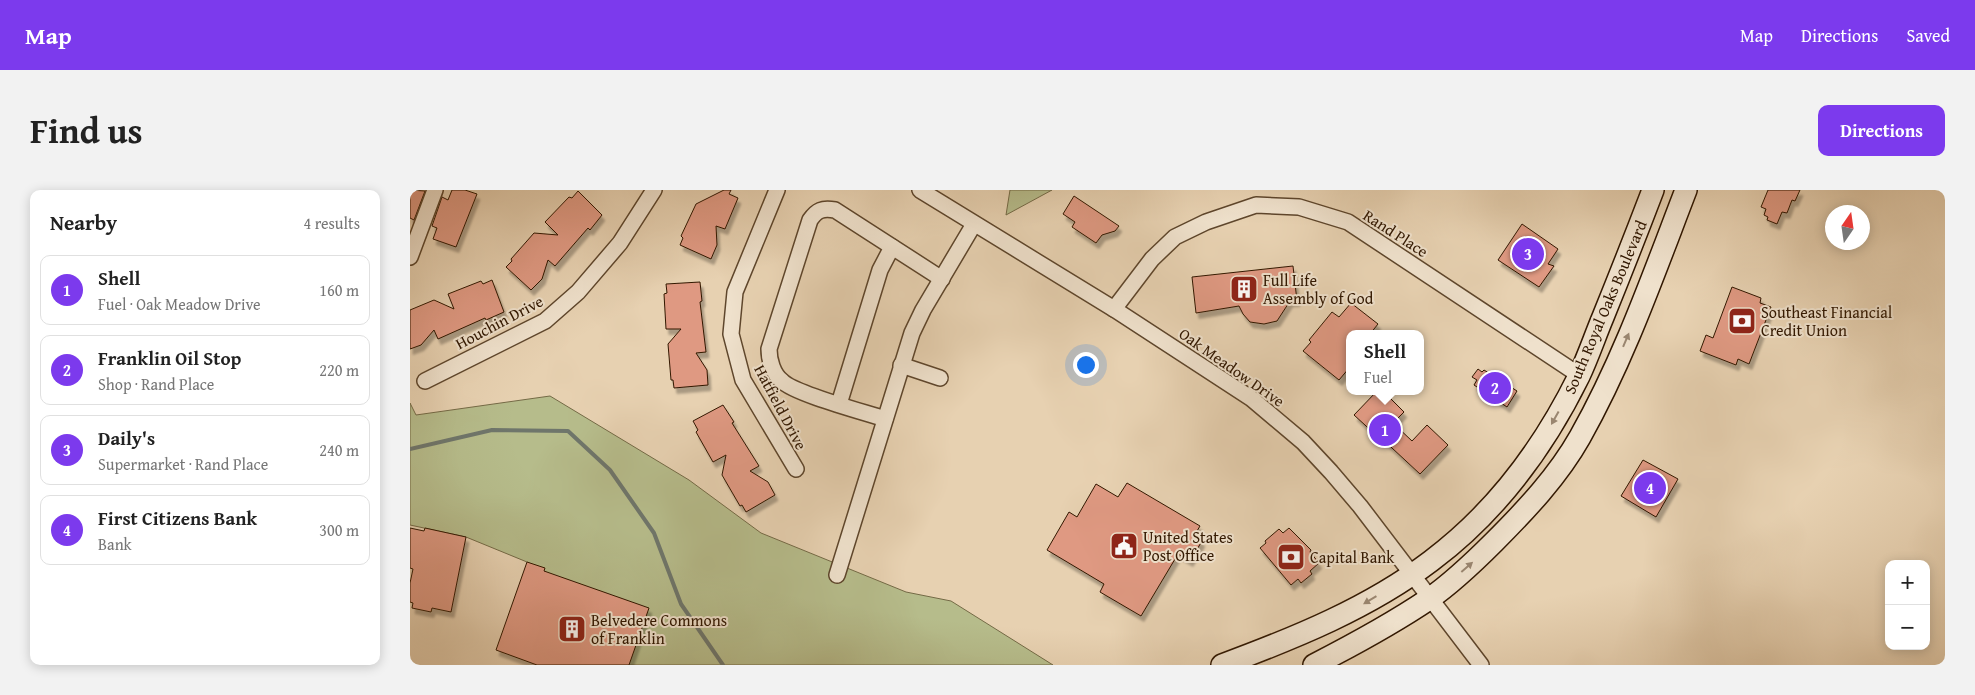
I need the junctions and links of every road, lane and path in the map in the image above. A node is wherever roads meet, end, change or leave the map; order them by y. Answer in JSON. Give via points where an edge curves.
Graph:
{"nodes":[{"id":1,"x":434,"y":190,"type":"edge"},
{"id":2,"x":654,"y":190,"type":"edge"},
{"id":3,"x":777,"y":190,"type":"edge"},
{"id":4,"x":920,"y":190,"type":"edge"},
{"id":5,"x":1653,"y":190,"type":"edge"},
{"id":6,"x":1686,"y":190,"type":"edge"},
{"id":7,"x":974,"y":224,"type":"junction"},
{"id":8,"x":892,"y":247,"type":"junction"},
{"id":9,"x":410,"y":257,"type":"edge"},
{"id":10,"x":942,"y":279,"type":"junction"},
{"id":11,"x":1114,"y":309,"type":"junction"},
{"id":12,"x":901,"y":366,"type":"junction"},
{"id":13,"x":1579,"y":375,"type":"junction"},
{"id":14,"x":940,"y":378,"type":"dead end"},
{"id":15,"x":425,"y":381,"type":"dead end"},
{"id":16,"x":839,"y":404,"type":"junction"},
{"id":17,"x":885,"y":419,"type":"junction"},
{"id":18,"x":796,"y":469,"type":"dead end"},
{"id":19,"x":1411,"y":574,"type":"junction"},
{"id":20,"x":837,"y":575,"type":"dead end"},
{"id":21,"x":1430,"y":598,"type":"junction"},
{"id":22,"x":1222,"y":665,"type":"edge"},
{"id":23,"x":1314,"y":665,"type":"edge"},
{"id":24,"x":1482,"y":665,"type":"edge"}],
"edges":[{"from":1,"to":9,"type":"street"},
{"from":2,"to":15,"type":"street","name":"Houchin Drive","via":[[620,243],[578,292],[545,321]]},
{"from":3,"to":18,"type":"street","name":"Hatfield Drive","via":[[735,292],[732,334],[743,380]]},
{"from":4,"to":7,"type":"street","name":"Oak Meadow Drive"},
{"from":5,"to":13,"type":"main road","name":"South Royal Oaks Boulevard"},
{"from":21,"to":6,"type":"main road","name":"South Royal Oaks Boulevard","one_way":true,"via":[[1478,558],[1518,518],[1549,482],[1579,438],[1607,386]]},
{"from":7,"to":10,"type":"street"},
{"from":7,"to":11,"type":"street","name":"Oak Meadow Drive"},
{"from":8,"to":10,"type":"street"},
{"from":8,"to":16,"type":"street","via":[[880,270]]},
{"from":8,"to":16,"type":"street","via":[[835,210],[822,209],[810,220],[769,357],[782,382]]},
{"from":10,"to":12,"type":"street","via":[[912,333]]},
{"from":11,"to":13,"type":"street","name":"Rand Place","via":[[1152,259],[1175,237],[1206,222],[1256,206],[1300,207],[1348,222]]},
{"from":11,"to":19,"type":"street","name":"Oak Meadow Drive","via":[[1252,399],[1303,442],[1354,499]]},
{"from":12,"to":14,"type":"street"},
{"from":12,"to":17,"type":"street"},
{"from":13,"to":19,"type":"main road","name":"South Royal Oaks Boulevard","one_way":true,"via":[[1552,424],[1514,480],[1458,538]]},
{"from":16,"to":17,"type":"street"},
{"from":17,"to":20,"type":"street"},
{"from":19,"to":21,"type":"street","name":"Oak Meadow Drive"},
{"from":19,"to":22,"type":"main road","name":"South Royal Oaks Boulevard","one_way":true,"via":[[1344,614],[1290,640]]},
{"from":21,"to":23,"type":"main road","name":"South Royal Oaks Boulevard","via":[[1373,635]]},
{"from":21,"to":24,"type":"street","name":"Oak Meadow Drive"}]}
